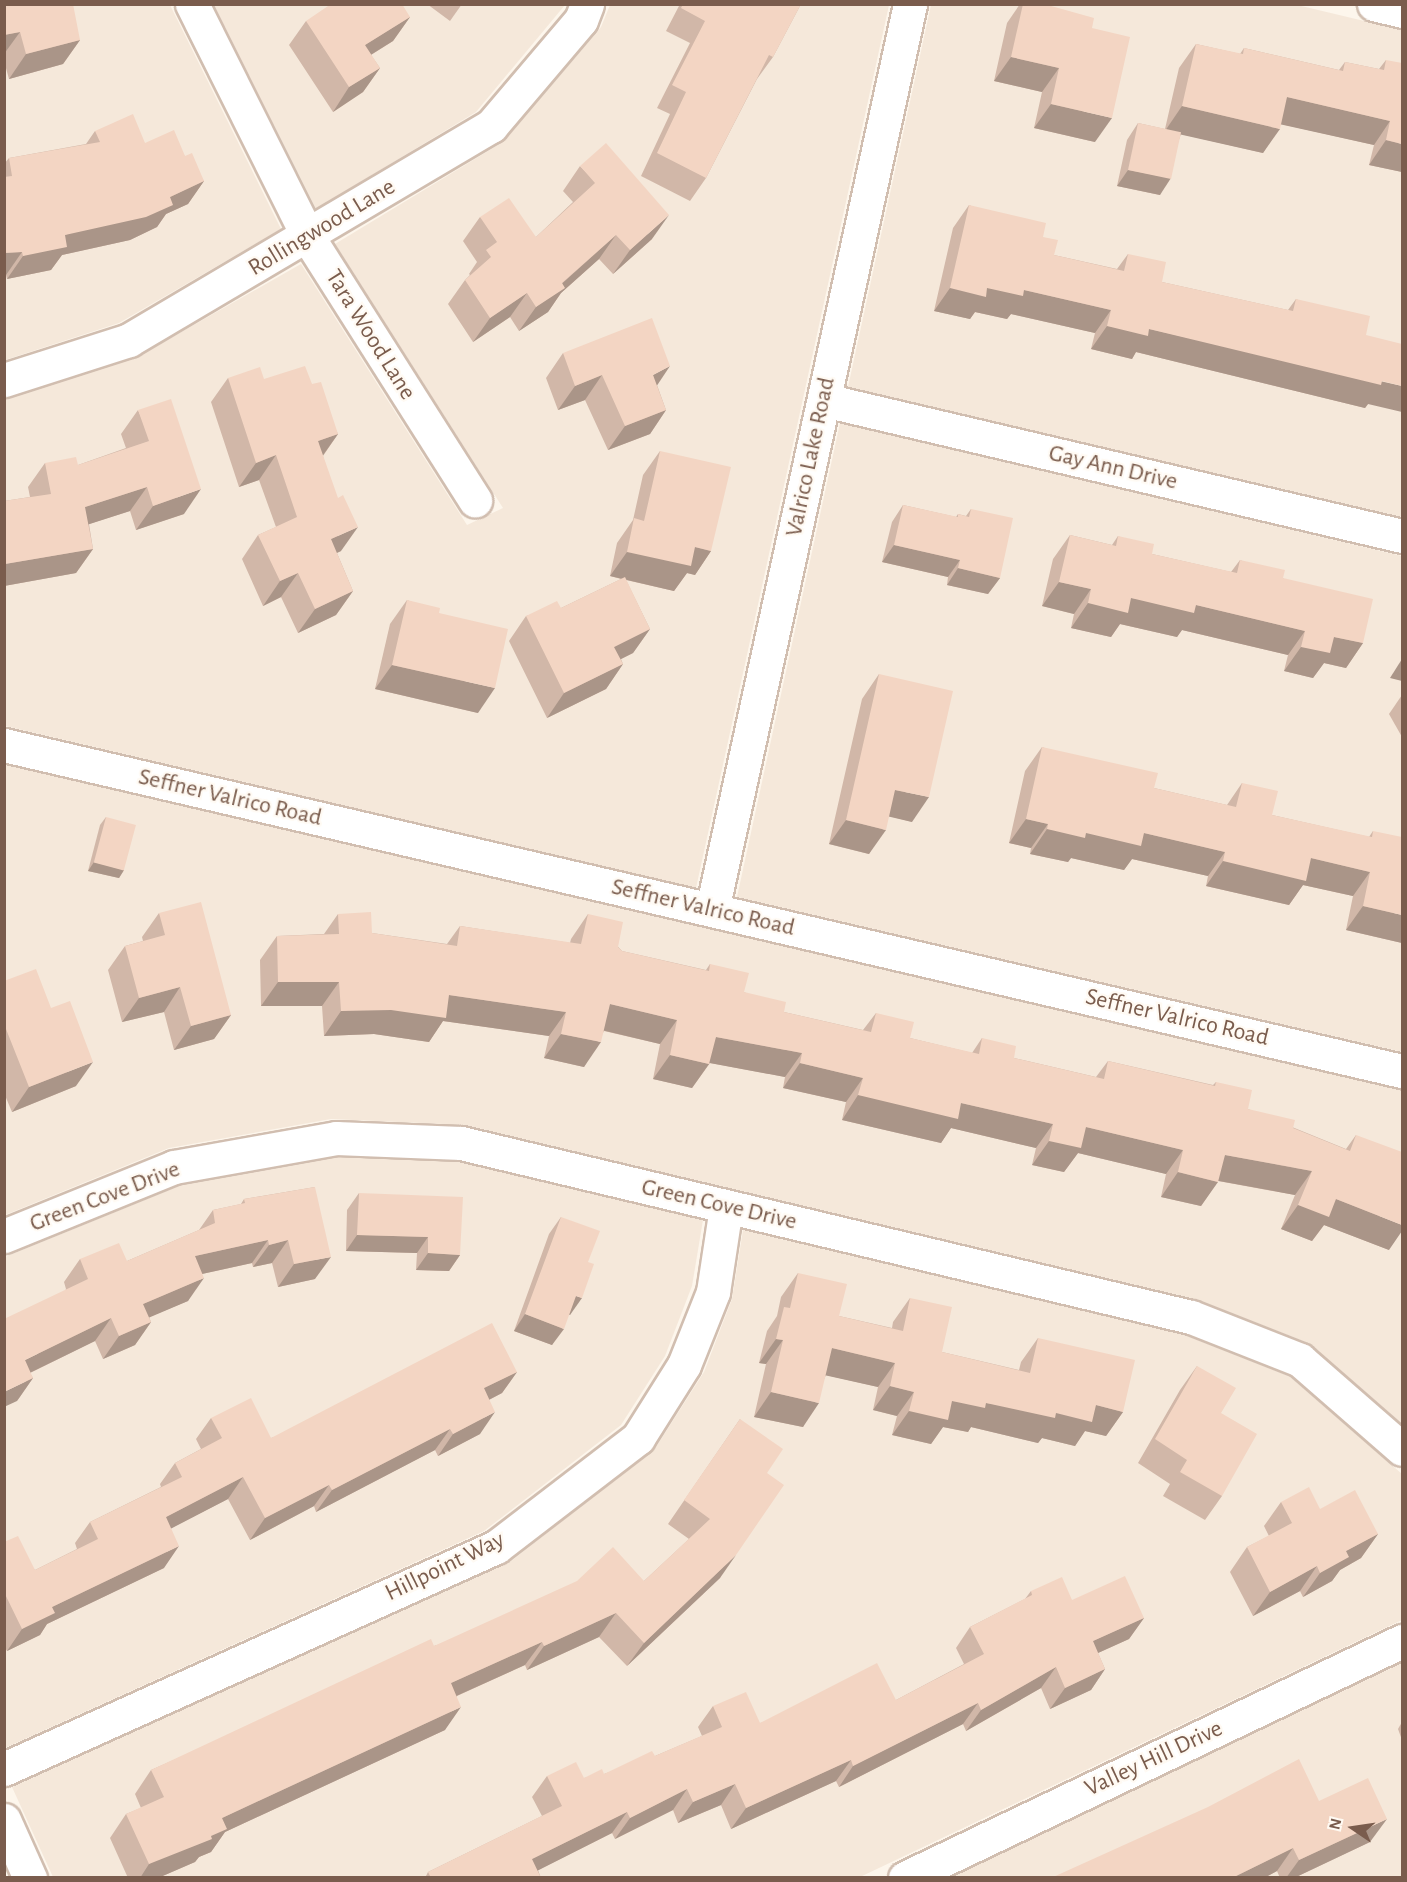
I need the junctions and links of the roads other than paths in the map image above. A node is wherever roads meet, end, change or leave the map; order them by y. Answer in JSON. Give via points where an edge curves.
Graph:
{"nodes":[{"id":1,"x":192,"y":4,"type":"edge"},
{"id":2,"x":587,"y":4,"type":"edge"},
{"id":3,"x":910,"y":4,"type":"edge"},
{"id":4,"x":1374,"y":4,"type":"edge"},
{"id":5,"x":1402,"y":11,"type":"edge"},
{"id":6,"x":308,"y":237,"type":"junction"},
{"id":7,"x":4,"y":380,"type":"edge"},
{"id":8,"x":824,"y":400,"type":"junction"},
{"id":9,"x":475,"y":500,"type":"dead end"},
{"id":10,"x":1402,"y":536,"type":"edge"},
{"id":11,"x":4,"y":745,"type":"edge"},
{"id":12,"x":712,"y":910,"type":"junction"},
{"id":13,"x":1402,"y":1071,"type":"edge"},
{"id":14,"x":726,"y":1207,"type":"junction"},
{"id":15,"x":4,"y":1236,"type":"edge"},
{"id":16,"x":1402,"y":1449,"type":"edge"},
{"id":17,"x":1402,"y":1641,"type":"edge"},
{"id":18,"x":4,"y":1769,"type":"edge"},
{"id":19,"x":4,"y":1820,"type":"edge"},
{"id":20,"x":30,"y":1878,"type":"edge"},
{"id":21,"x":905,"y":1878,"type":"edge"}],
"edges":[{"from":1,"to":6,"type":"street","name":"Tara Wood Lane"},
{"from":2,"to":6,"type":"street","name":"Rollingwood Lane","via":[[581,21],[491,126]]},
{"from":3,"to":8,"type":"street","name":"Valrico Lake Road"},
{"from":4,"to":5,"type":"street"},
{"from":6,"to":7,"type":"street","name":"Rollingwood Lane","via":[[129,340]]},
{"from":6,"to":9,"type":"street","name":"Tara Wood Lane"},
{"from":8,"to":10,"type":"street","name":"Gay Ann Drive"},
{"from":8,"to":12,"type":"street","name":"Valrico Lake Road"},
{"from":11,"to":12,"type":"street","name":"Seffner Valrico Road"},
{"from":12,"to":13,"type":"street","name":"Seffner Valrico Road"},
{"from":14,"to":15,"type":"street","name":"Green Cove Drive","via":[[461,1143],[336,1138],[174,1167]]},
{"from":14,"to":16,"type":"street","name":"Green Cove Drive","via":[[1191,1317],[1300,1360]]},
{"from":14,"to":18,"type":"street","name":"Hillpoint Way","via":[[712,1292],[684,1365],[638,1438],[496,1547]]},
{"from":17,"to":21,"type":"street","name":"Valley Hill Drive"},
{"from":19,"to":20,"type":"street"}]}
